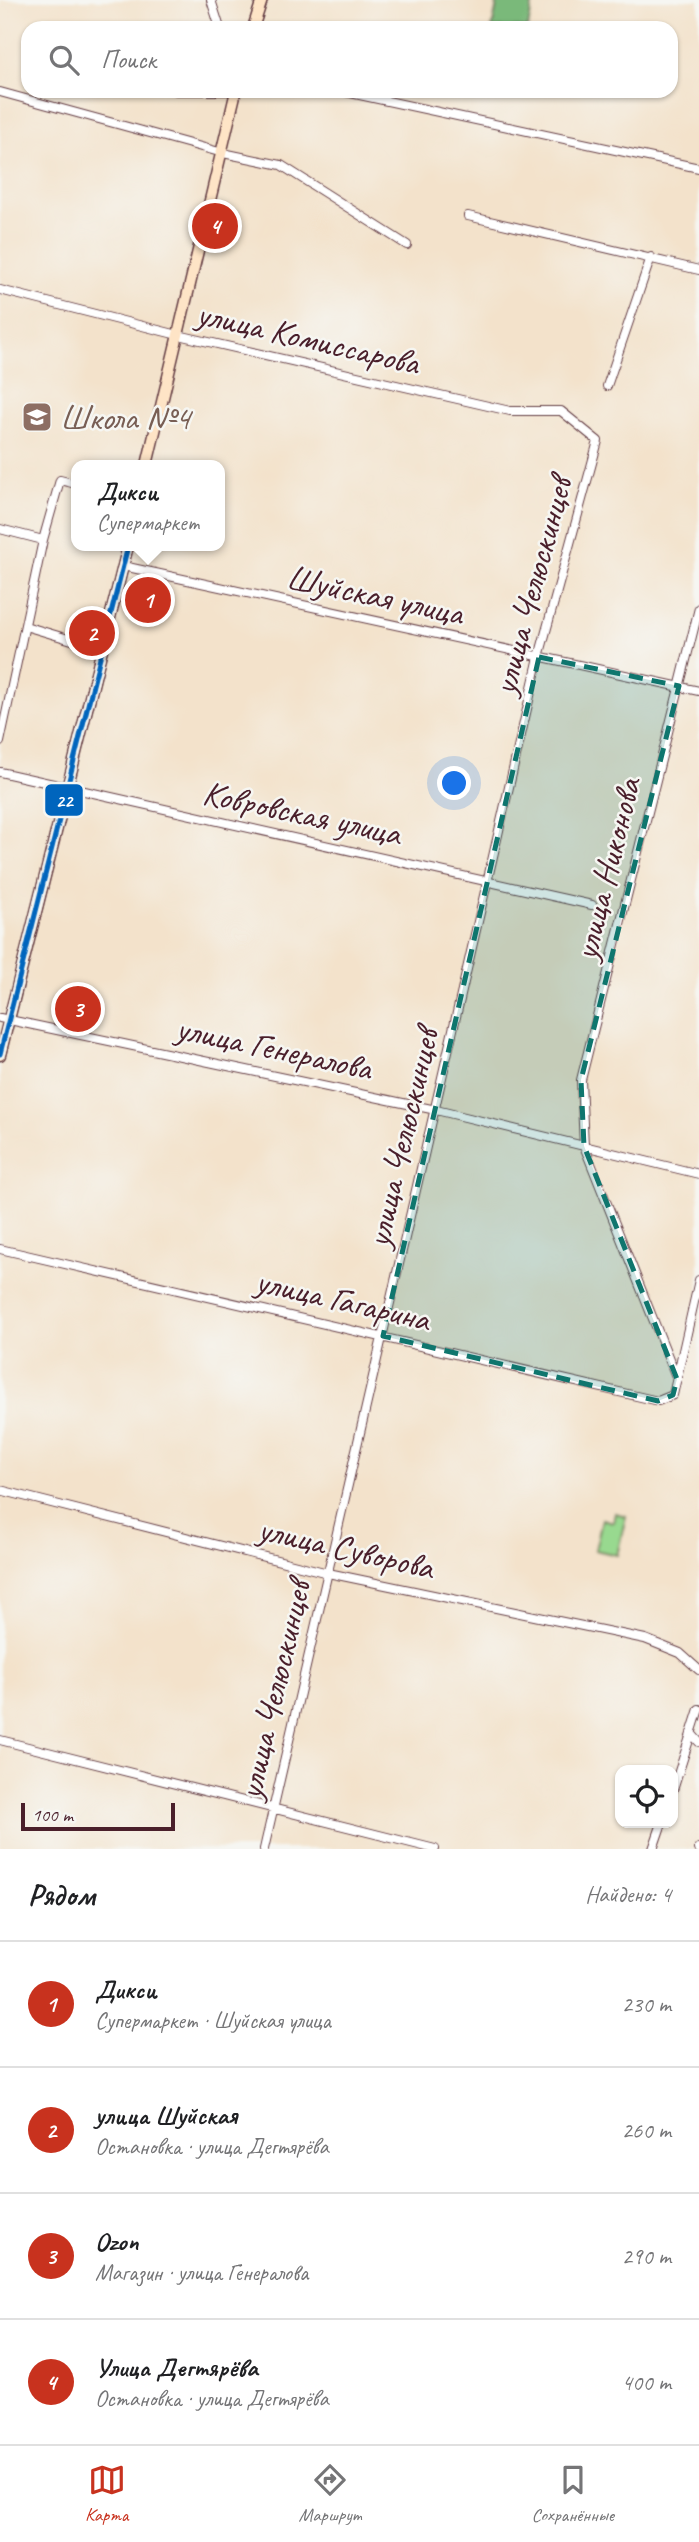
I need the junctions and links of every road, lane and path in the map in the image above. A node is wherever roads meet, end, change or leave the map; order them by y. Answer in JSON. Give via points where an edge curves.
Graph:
{"nodes":[{"id":1,"x":211,"y":0,"type":"edge"},
{"id":2,"x":257,"y":0,"type":"edge"},
{"id":3,"x":262,"y":0,"type":"edge"},
{"id":4,"x":218,"y":21,"type":"edge"},
{"id":5,"x":253,"y":21,"type":"edge"},
{"id":6,"x":254,"y":21,"type":"edge"},
{"id":7,"x":0,"y":92,"type":"edge"},
{"id":8,"x":21,"y":98,"type":"edge"},
{"id":9,"x":22,"y":98,"type":"edge"},
{"id":10,"x":235,"y":98,"type":"edge"},
{"id":11,"x":374,"y":98,"type":"edge"},
{"id":12,"x":223,"y":153,"type":"junction"},
{"id":13,"x":699,"y":168,"type":"edge"},
{"id":14,"x":468,"y":216,"type":"dead end"},
{"id":15,"x":407,"y":245,"type":"dead end"},
{"id":16,"x":650,"y":257,"type":"junction"},
{"id":17,"x":699,"y":270,"type":"edge"},
{"id":18,"x":0,"y":289,"type":"edge"},
{"id":19,"x":178,"y":335,"type":"junction"},
{"id":20,"x":607,"y":386,"type":"dead end"},
{"id":21,"x":598,"y":441,"type":"joint"},
{"id":22,"x":148,"y":460,"type":"edge"},
{"id":23,"x":71,"y":483,"type":"edge"},
{"id":24,"x":0,"y":529,"type":"edge"},
{"id":25,"x":43,"y":540,"type":"junction"},
{"id":26,"x":127,"y":551,"type":"edge"},
{"id":27,"x":123,"y":566,"type":"junction"},
{"id":28,"x":699,"y":608,"type":"edge"},
{"id":29,"x":25,"y":626,"type":"junction"},
{"id":30,"x":102,"y":649,"type":"junction"},
{"id":31,"x":539,"y":657,"type":"junction"},
{"id":32,"x":680,"y":686,"type":"junction"},
{"id":33,"x":699,"y":691,"type":"edge"},
{"id":34,"x":0,"y":741,"type":"edge"},
{"id":35,"x":0,"y":772,"type":"edge"},
{"id":36,"x":67,"y":789,"type":"junction"},
{"id":37,"x":488,"y":880,"type":"junction"},
{"id":38,"x":592,"y":905,"type":"dead end"},
{"id":39,"x":4,"y":1019,"type":"edge"},
{"id":40,"x":0,"y":1055,"type":"edge"},
{"id":41,"x":436,"y":1110,"type":"junction"},
{"id":42,"x":584,"y":1146,"type":"junction"},
{"id":43,"x":699,"y":1174,"type":"edge"},
{"id":44,"x":0,"y":1249,"type":"edge"},
{"id":45,"x":699,"y":1280,"type":"edge"},
{"id":46,"x":383,"y":1336,"type":"junction"},
{"id":47,"x":677,"y":1379,"type":"junction"},
{"id":48,"x":0,"y":1490,"type":"edge"},
{"id":49,"x":328,"y":1573,"type":"junction"},
{"id":50,"x":699,"y":1670,"type":"edge"},
{"id":51,"x":699,"y":1709,"type":"edge"},
{"id":52,"x":691,"y":1733,"type":"junction"},
{"id":53,"x":0,"y":1740,"type":"edge"},
{"id":54,"x":699,"y":1742,"type":"edge"},
{"id":55,"x":678,"y":1774,"type":"edge"},
{"id":56,"x":274,"y":1810,"type":"junction"},
{"id":57,"x":660,"y":1828,"type":"edge"},
{"id":58,"x":264,"y":1849,"type":"edge"},
{"id":59,"x":435,"y":1849,"type":"edge"},
{"id":60,"x":653,"y":1849,"type":"edge"}],
"edges":[{"from":1,"to":4,"type":"street"},
{"from":2,"to":5,"type":"main road"},
{"from":3,"to":6,"type":"main road"},
{"from":7,"to":8,"type":"street"},
{"from":9,"to":12,"type":"street"},
{"from":10,"to":12,"type":"main road"},
{"from":11,"to":13,"type":"street"},
{"from":12,"to":15,"type":"street","via":[[281,165]]},
{"from":12,"to":19,"type":"main road"},
{"from":14,"to":16,"type":"street"},
{"from":16,"to":17,"type":"street"},
{"from":16,"to":20,"type":"street"},
{"from":18,"to":19,"type":"street","name":"улица Комиссарова"},
{"from":19,"to":21,"type":"street","name":"улица Комиссарова","via":[[510,411],[561,411]]},
{"from":19,"to":22,"type":"main road"},
{"from":21,"to":31,"type":"street","name":"улица Челюскинцев"},
{"from":23,"to":25,"type":"street","via":[[60,480]]},
{"from":24,"to":25,"type":"street"},
{"from":25,"to":29,"type":"street"},
{"from":26,"to":27,"type":"main road"},
{"from":27,"to":30,"type":"main road"},
{"from":27,"to":31,"type":"street","name":"Шуйская улица"},
{"from":28,"to":32,"type":"street","name":"улица Никонова"},
{"from":29,"to":30,"type":"street"},
{"from":29,"to":34,"type":"street"},
{"from":30,"to":36,"type":"main road"},
{"from":31,"to":32,"type":"street","name":"Шуйская улица"},
{"from":31,"to":37,"type":"street","name":"улица Челюскинцев"},
{"from":32,"to":33,"type":"street","name":"Шуйская улица"},
{"from":32,"to":42,"type":"street","name":"улица Никонова","via":[[581,1080]]},
{"from":35,"to":36,"type":"street","name":"Ковровская улица"},
{"from":36,"to":37,"type":"street","name":"Ковровская улица"},
{"from":36,"to":39,"type":"main road"},
{"from":37,"to":38,"type":"street","name":"Ковровская улица"},
{"from":37,"to":41,"type":"street","name":"улица Челюскинцев"},
{"from":39,"to":40,"type":"main road"},
{"from":39,"to":41,"type":"street","name":"улица Генералова"},
{"from":41,"to":42,"type":"street","name":"улица Генералова"},
{"from":41,"to":46,"type":"street","name":"улица Челюскинцев"},
{"from":42,"to":43,"type":"street","name":"улица Генералова"},
{"from":42,"to":47,"type":"street","name":"улица Никонова"},
{"from":44,"to":46,"type":"street","name":"улица Гагарина"},
{"from":45,"to":47,"type":"street"},
{"from":46,"to":47,"type":"street","name":"улица Гагарина","via":[[658,1401],[673,1395]]},
{"from":46,"to":49,"type":"street","name":"улица Челюскинцев"},
{"from":48,"to":49,"type":"street","name":"улица Суворова"},
{"from":49,"to":50,"type":"street","name":"улица Суворова","via":[[602,1629],[667,1646]]},
{"from":49,"to":56,"type":"street","name":"улица Челюскинцев"},
{"from":51,"to":52,"type":"street"},
{"from":52,"to":54,"type":"street"},
{"from":52,"to":55,"type":"street"},
{"from":53,"to":56,"type":"street"},
{"from":56,"to":58,"type":"street","name":"улица Челюскинцев"},
{"from":56,"to":59,"type":"street"},
{"from":57,"to":60,"type":"street"}]}
